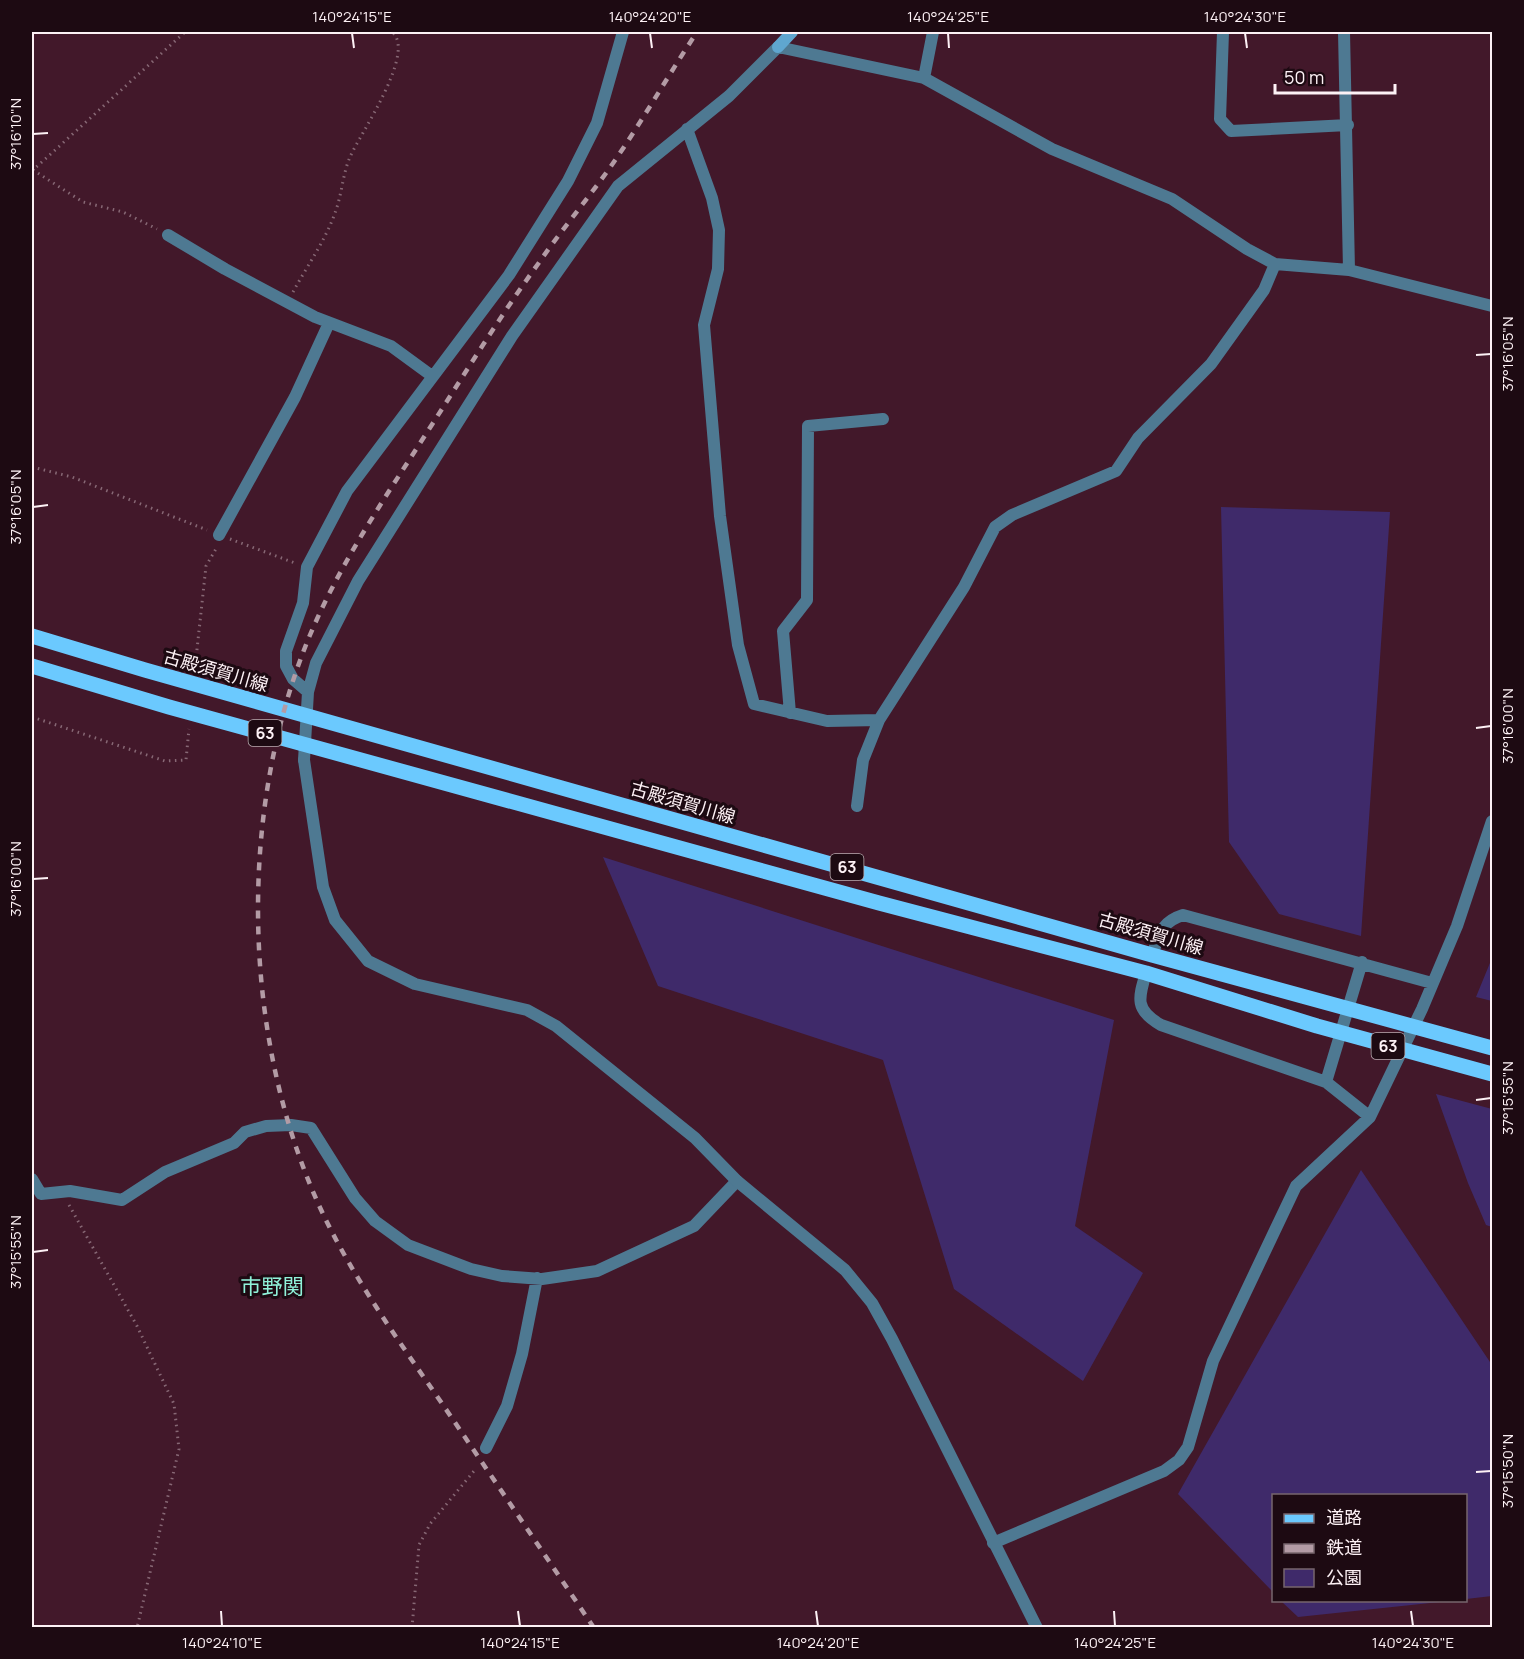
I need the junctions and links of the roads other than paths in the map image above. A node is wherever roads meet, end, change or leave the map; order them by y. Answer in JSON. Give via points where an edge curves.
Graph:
{"nodes":[{"id":1,"x":623,"y":32,"type":"edge"},
{"id":2,"x":792,"y":32,"type":"edge"},
{"id":3,"x":933,"y":32,"type":"edge"},
{"id":4,"x":1223,"y":32,"type":"edge"},
{"id":5,"x":1344,"y":32,"type":"edge"},
{"id":6,"x":778,"y":47,"type":"junction"},
{"id":7,"x":924,"y":78,"type":"junction"},
{"id":8,"x":1348,"y":126,"type":"junction"},
{"id":9,"x":687,"y":129,"type":"junction"},
{"id":10,"x":168,"y":235,"type":"road end"},
{"id":11,"x":1275,"y":264,"type":"junction"},
{"id":12,"x":1349,"y":270,"type":"junction"},
{"id":13,"x":1492,"y":306,"type":"edge"},
{"id":14,"x":329,"y":323,"type":"junction"},
{"id":15,"x":432,"y":376,"type":"junction"},
{"id":16,"x":883,"y":419,"type":"dead end"},
{"id":17,"x":219,"y":535,"type":"road end"},
{"id":18,"x":32,"y":636,"type":"edge"},
{"id":19,"x":32,"y":666,"type":"edge"},
{"id":20,"x":308,"y":692,"type":"junction"},
{"id":21,"x":790,"y":713,"type":"junction"},
{"id":22,"x":879,"y":720,"type":"junction"},
{"id":23,"x":857,"y":806,"type":"dead end"},
{"id":24,"x":1492,"y":821,"type":"edge"},
{"id":25,"x":1152,"y":955,"type":"junction"},
{"id":26,"x":1362,"y":962,"type":"junction"},
{"id":27,"x":1146,"y":973,"type":"junction"},
{"id":28,"x":1432,"y":983,"type":"junction"},
{"id":29,"x":1326,"y":1001,"type":"joint"},
{"id":30,"x":1492,"y":1048,"type":"edge"},
{"id":31,"x":1492,"y":1074,"type":"edge"},
{"id":32,"x":1326,"y":1082,"type":"junction"},
{"id":33,"x":1370,"y":1117,"type":"junction"},
{"id":34,"x":32,"y":1179,"type":"edge"},
{"id":35,"x":737,"y":1181,"type":"junction"},
{"id":36,"x":537,"y":1278,"type":"junction"},
{"id":37,"x":486,"y":1448,"type":"dead end"},
{"id":38,"x":993,"y":1543,"type":"junction"},
{"id":39,"x":1037,"y":1628,"type":"edge"}],
"edges":[{"from":1,"to":15,"type":"street","via":[[597,123],[568,181],[509,275]]},
{"from":2,"to":6,"type":"main road"},
{"from":3,"to":7,"type":"street"},
{"from":4,"to":8,"type":"street","via":[[1220,119],[1231,130]]},
{"from":5,"to":8,"type":"street"},
{"from":6,"to":7,"type":"street"},
{"from":6,"to":9,"type":"street","via":[[729,96]]},
{"from":7,"to":11,"type":"street","via":[[1052,149],[1172,199]]},
{"from":8,"to":12,"type":"street"},
{"from":9,"to":20,"type":"street","via":[[618,186],[512,336],[358,581],[316,663]]},
{"from":9,"to":21,"type":"street","via":[[719,230],[718,269],[704,325],[720,516],[738,645],[754,704]]},
{"from":10,"to":14,"type":"street"},
{"from":11,"to":12,"type":"street"},
{"from":11,"to":22,"type":"street","via":[[1264,290],[1211,364],[1138,438],[1116,471],[1012,515],[995,527],[964,587]]},
{"from":12,"to":13,"type":"street"},
{"from":14,"to":15,"type":"street","via":[[391,346]]},
{"from":14,"to":17,"type":"street","via":[[295,396]]},
{"from":15,"to":20,"type":"street","via":[[347,491],[307,567],[303,603],[286,651],[286,666],[293,679]]},
{"from":16,"to":21,"type":"street","via":[[808,426],[807,600],[783,631]]},
{"from":18,"to":25,"type":"main road","name":"古殿須賀川線","number":"63"},
{"from":19,"to":27,"type":"main road","number":"63","via":[[879,903]]},
{"from":20,"to":35,"type":"street","via":[[304,760],[323,887],[334,920],[368,961],[415,984],[527,1010],[556,1026],[695,1138]]},
{"from":21,"to":22,"type":"street","via":[[827,721]]},
{"from":22,"to":23,"type":"street","via":[[863,760]]},
{"from":24,"to":28,"type":"street","via":[[1457,926]]},
{"from":25,"to":26,"type":"street","via":[[1170,919],[1184,915]]},
{"from":25,"to":29,"type":"main road","name":"古殿須賀川線","number":"63"},
{"from":26,"to":28,"type":"street"},
{"from":26,"to":32,"type":"street"},
{"from":27,"to":31,"type":"main road","name":"63","number":"63"},
{"from":27,"to":32,"type":"street","via":[[1139,994],[1141,1007],[1161,1025]]},
{"from":28,"to":33,"type":"street"},
{"from":29,"to":30,"type":"main road","name":"63","number":"63"},
{"from":32,"to":33,"type":"street"},
{"from":33,"to":38,"type":"street","via":[[1296,1186],[1213,1361],[1188,1447],[1179,1461],[1164,1471]]},
{"from":34,"to":36,"type":"street","via":[[40,1194],[70,1191],[122,1200],[165,1172],[234,1143],[245,1132],[274,1126],[311,1128],[355,1198],[375,1221],[408,1245],[471,1269]]},
{"from":35,"to":36,"type":"street","via":[[694,1226],[653,1246],[597,1271]]},
{"from":35,"to":38,"type":"street","via":[[844,1270],[872,1303]]},
{"from":36,"to":37,"type":"street","via":[[507,1406]]},
{"from":38,"to":39,"type":"street"}]}
